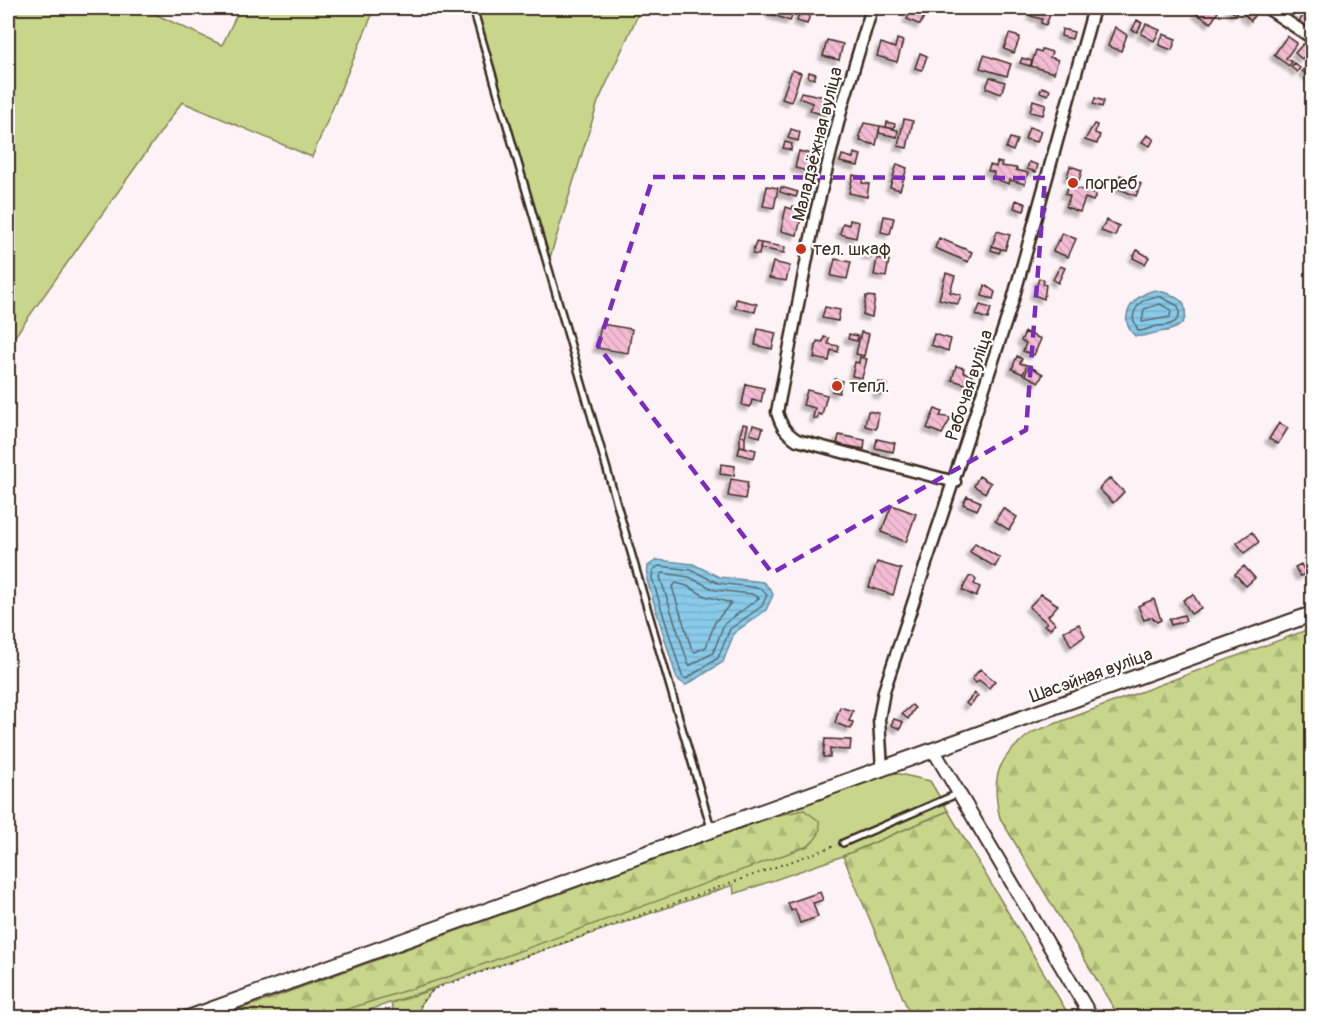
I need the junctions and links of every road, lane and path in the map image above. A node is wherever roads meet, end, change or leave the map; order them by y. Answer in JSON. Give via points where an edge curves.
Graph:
{"nodes":[{"id":1,"x":473,"y":8,"type":"edge"},
{"id":2,"x":872,"y":8,"type":"edge"},
{"id":3,"x":1094,"y":8,"type":"edge"},
{"id":4,"x":1267,"y":8,"type":"edge"},
{"id":5,"x":1312,"y":38,"type":"edge"},
{"id":6,"x":955,"y":482,"type":"junction"},
{"id":7,"x":1312,"y":614,"type":"edge"},
{"id":8,"x":934,"y":751,"type":"junction"},
{"id":9,"x":882,"y":770,"type":"junction"},
{"id":10,"x":957,"y":794,"type":"junction"},
{"id":11,"x":711,"y":828,"type":"junction"},
{"id":12,"x":843,"y":843,"type":"joint"},
{"id":13,"x":188,"y":1017,"type":"edge"},
{"id":14,"x":419,"y":1017,"type":"edge"},
{"id":15,"x":1092,"y":1017,"type":"edge"}],
"edges":[{"from":1,"to":11,"type":"lane"},
{"from":2,"to":6,"type":"street","name":"Маладзёжная вуліца","via":[[816,212],[777,412],[787,434],[797,440]]},
{"from":3,"to":6,"type":"street","name":"Рабочая вуліца","via":[[1032,238]]},
{"from":4,"to":5,"type":"street"},
{"from":6,"to":9,"type":"street","name":"Рабочая вуліца","via":[[884,691],[879,728]]},
{"from":7,"to":8,"type":"main road","name":"Шасэйная вуліца"},
{"from":8,"to":9,"type":"main road","name":"Шасэйная вуліца"},
{"from":8,"to":10,"type":"street"},
{"from":9,"to":11,"type":"main road","name":"Шасэйная вуліца"},
{"from":10,"to":12,"type":"lane"},
{"from":10,"to":15,"type":"street"},
{"from":11,"to":13,"type":"main road","name":"Шасэйная вуліца"},
{"from":12,"to":14,"type":"path","via":[[434,989],[421,1003]]}]}
